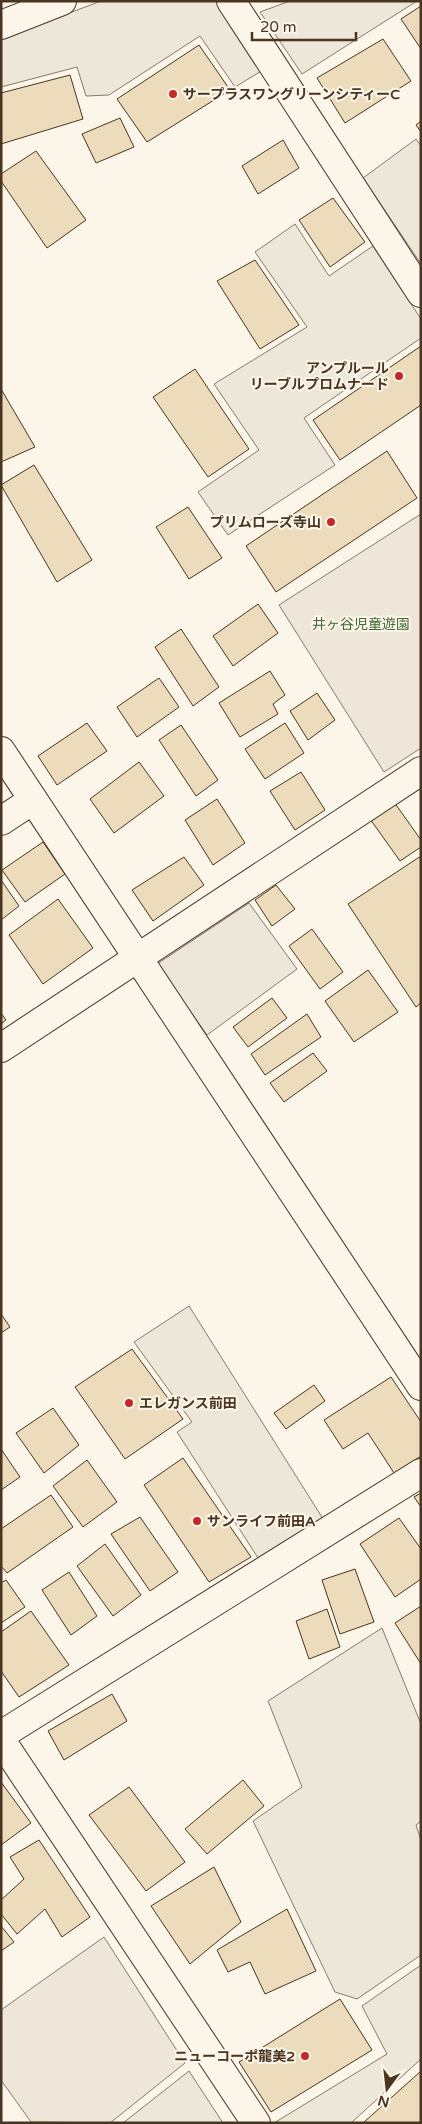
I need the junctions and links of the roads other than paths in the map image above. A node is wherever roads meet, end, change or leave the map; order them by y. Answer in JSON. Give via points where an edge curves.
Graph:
{"nodes":[{"id":1,"x":62,"y":1,"type":"edge"},
{"id":2,"x":231,"y":1,"type":"edge"},
{"id":3,"x":1,"y":25,"type":"edge"},
{"id":4,"x":421,"y":293,"type":"edge"},
{"id":5,"x":1,"y":751,"type":"edge"},
{"id":6,"x":421,"y":771,"type":"edge"},
{"id":7,"x":33,"y":800,"type":"junction"},
{"id":8,"x":1,"y":821,"type":"edge"},
{"id":9,"x":138,"y":959,"type":"junction"},
{"id":10,"x":1,"y":1048,"type":"edge"},
{"id":11,"x":421,"y":1386,"type":"edge"},
{"id":12,"x":421,"y":1473,"type":"edge"},
{"id":13,"x":1,"y":1735,"type":"edge"},
{"id":14,"x":1,"y":1740,"type":"edge"},
{"id":15,"x":256,"y":2123,"type":"edge"}],
"edges":[{"from":1,"to":3,"type":"street"},
{"from":2,"to":4,"type":"street"},
{"from":5,"to":7,"type":"street"},
{"from":6,"to":9,"type":"street"},
{"from":7,"to":8,"type":"street"},
{"from":7,"to":9,"type":"street"},
{"from":9,"to":10,"type":"street"},
{"from":9,"to":11,"type":"street"},
{"from":12,"to":13,"type":"street"},
{"from":14,"to":15,"type":"street"}]}
